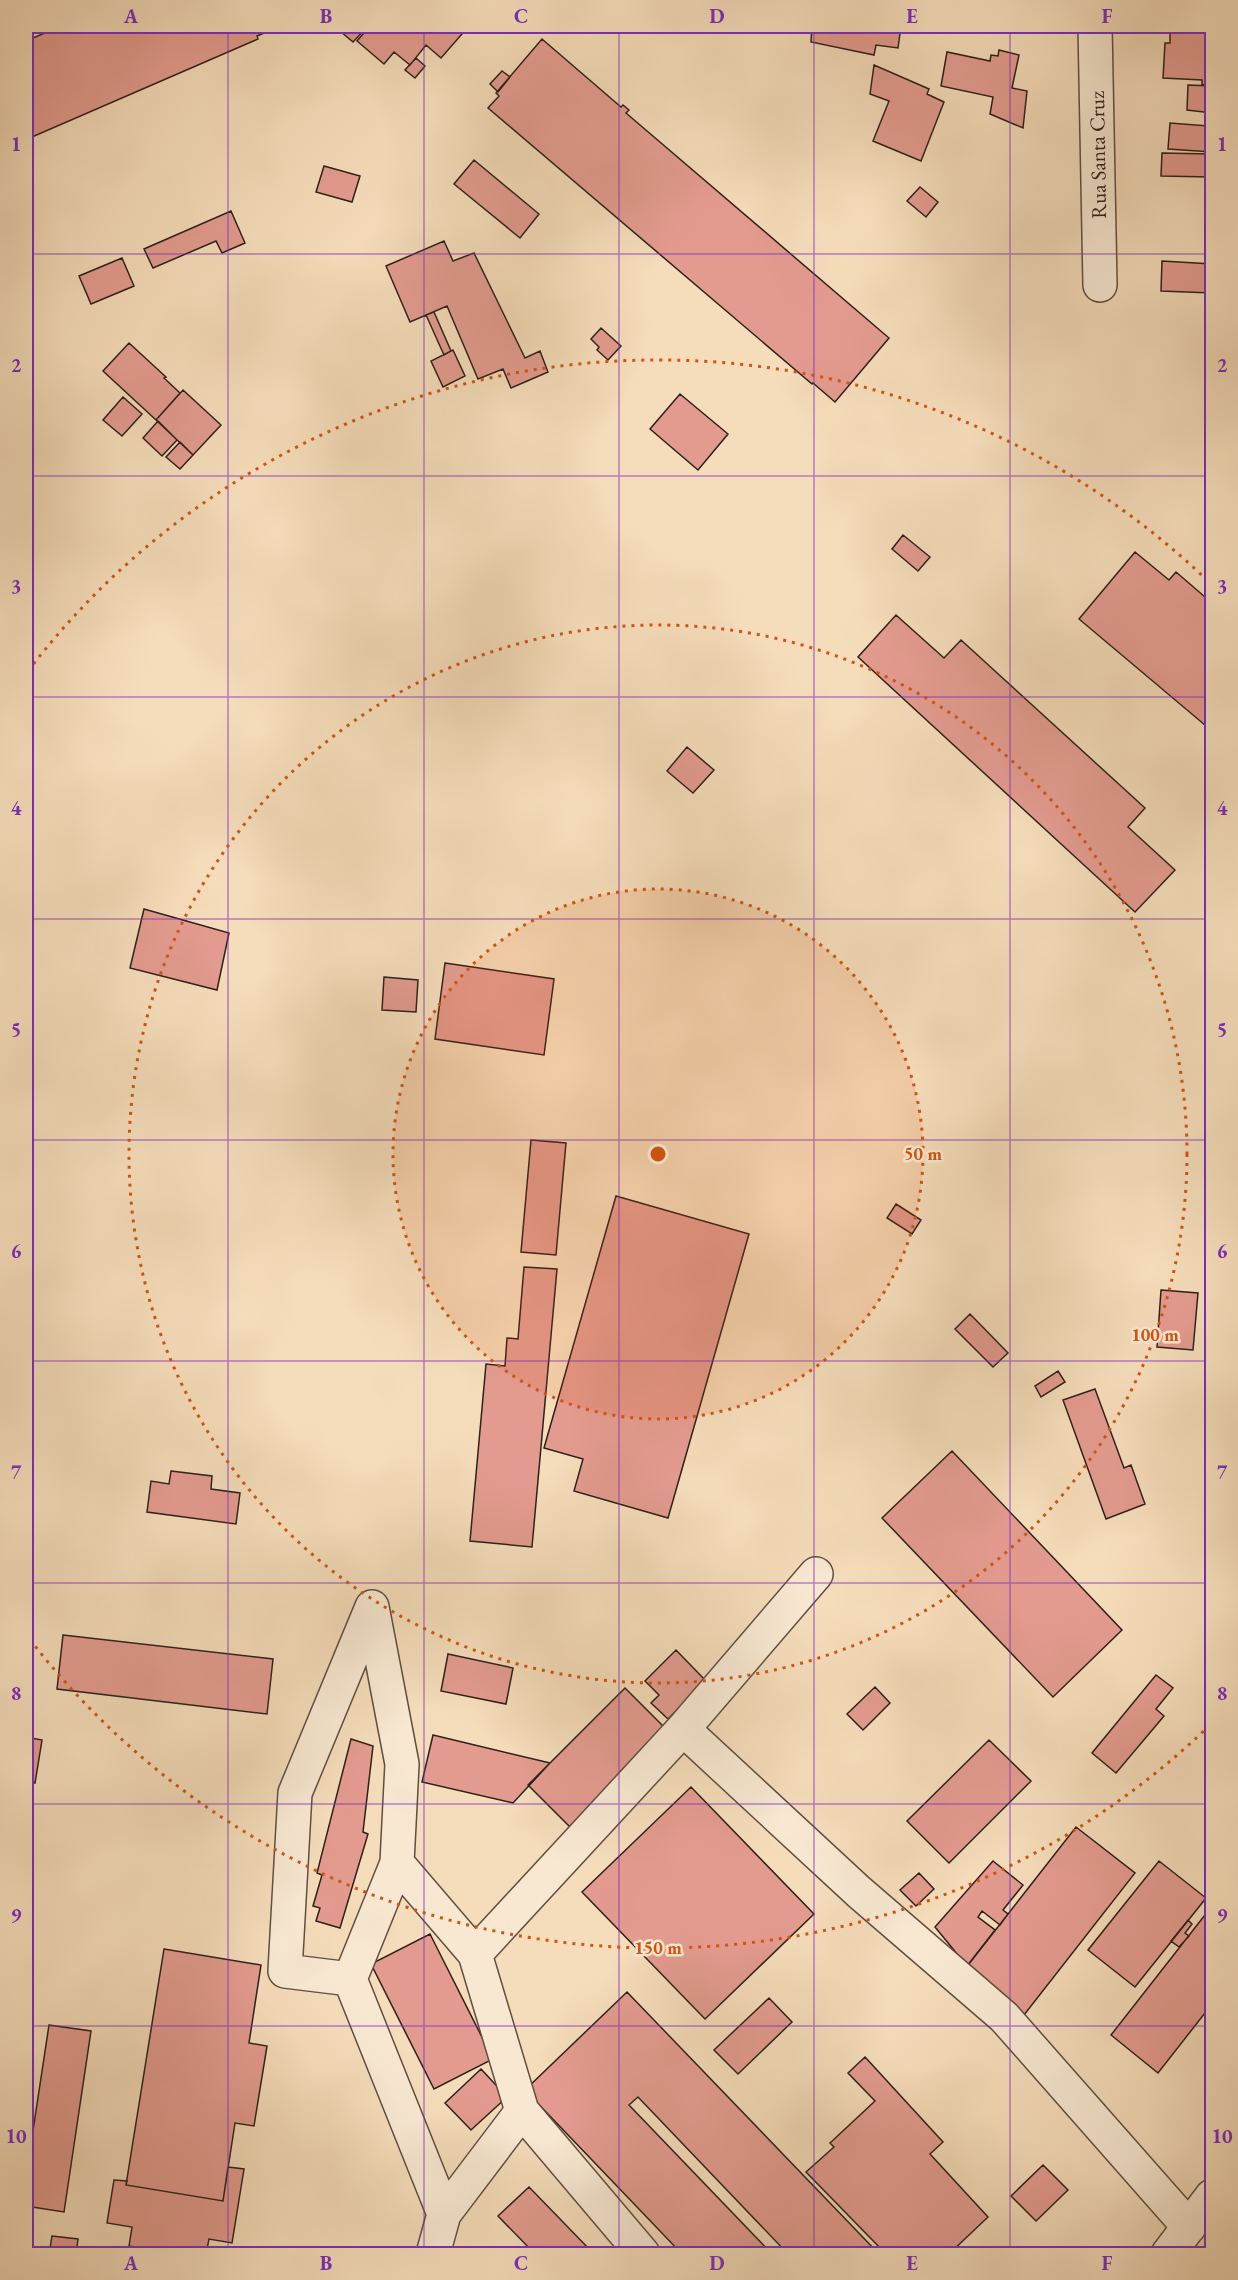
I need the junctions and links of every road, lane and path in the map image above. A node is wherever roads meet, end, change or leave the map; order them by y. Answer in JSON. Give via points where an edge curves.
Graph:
{"nodes":[{"id":1,"x":1095,"y":26,"type":"edge"},
{"id":2,"x":1100,"y":285,"type":"dead end"},
{"id":3,"x":816,"y":1574,"type":"dead end"},
{"id":4,"x":683,"y":1729,"type":"junction"},
{"id":5,"x":397,"y":1863,"type":"junction"},
{"id":6,"x":475,"y":1954,"type":"junction"},
{"id":7,"x":350,"y":1979,"type":"junction"},
{"id":8,"x":522,"y":2111,"type":"junction"},
{"id":9,"x":1212,"y":2196,"type":"edge"},
{"id":10,"x":444,"y":2214,"type":"junction"},
{"id":11,"x":1188,"y":2227,"type":"junction"},
{"id":12,"x":433,"y":2254,"type":"edge"},
{"id":13,"x":643,"y":2254,"type":"edge"},
{"id":14,"x":1168,"y":2254,"type":"edge"}],
"edges":[{"from":1,"to":2,"type":"street","name":"Rua Santa Cruz"},
{"from":3,"to":4,"type":"street"},
{"from":4,"to":6,"type":"street"},
{"from":4,"to":11,"type":"street","via":[[859,1892],[1004,2017]]},
{"from":5,"to":6,"type":"street"},
{"from":5,"to":7,"type":"street"},
{"from":5,"to":7,"type":"street","via":[[402,1764],[372,1608],[295,1792],[285,1971]]},
{"from":6,"to":8,"type":"street"},
{"from":7,"to":10,"type":"street"},
{"from":8,"to":10,"type":"street"},
{"from":8,"to":13,"type":"street"},
{"from":9,"to":11,"type":"street"},
{"from":10,"to":12,"type":"street"},
{"from":11,"to":14,"type":"street"}]}
